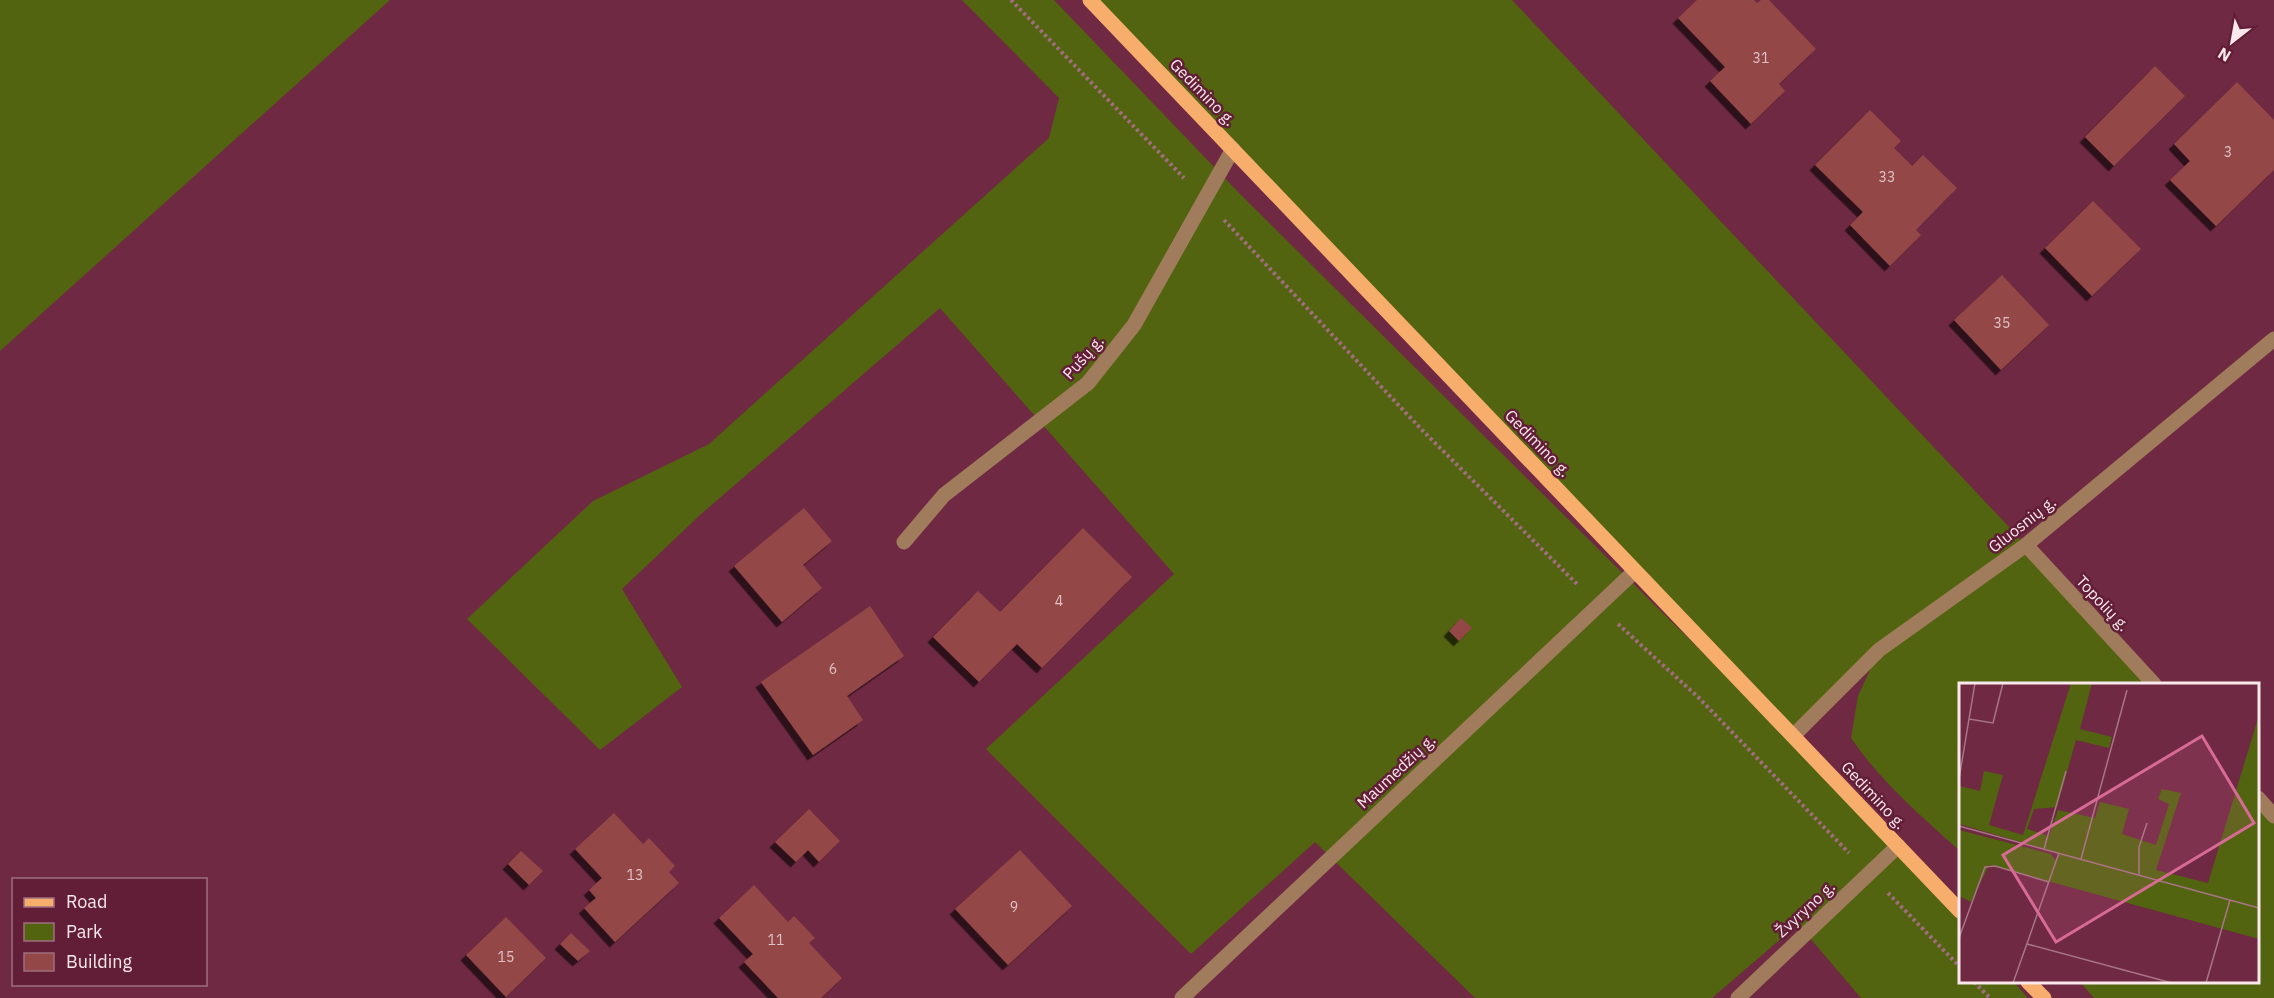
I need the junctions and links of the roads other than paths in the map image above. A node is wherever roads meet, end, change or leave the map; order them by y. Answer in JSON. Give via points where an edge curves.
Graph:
{"nodes":[{"id":1,"x":1090,"y":0,"type":"edge"},
{"id":2,"x":1233,"y":149,"type":"junction"},
{"id":3,"x":2274,"y":339,"type":"edge"},
{"id":4,"x":903,"y":542,"type":"dead end"},
{"id":5,"x":2026,"y":546,"type":"junction"},
{"id":6,"x":1635,"y":571,"type":"junction"},
{"id":7,"x":2153,"y":683,"type":"edge"},
{"id":8,"x":1793,"y":736,"type":"junction"},
{"id":9,"x":2259,"y":799,"type":"edge"},
{"id":10,"x":2274,"y":816,"type":"edge"},
{"id":11,"x":1898,"y":846,"type":"junction"},
{"id":12,"x":1959,"y":910,"type":"edge"},
{"id":13,"x":2030,"y":983,"type":"edge"},
{"id":14,"x":1182,"y":998,"type":"edge"},
{"id":15,"x":1738,"y":998,"type":"edge"},
{"id":16,"x":2044,"y":998,"type":"edge"}],
"edges":[{"from":1,"to":2,"type":"main road","name":"Gedimino g."},
{"from":2,"to":4,"type":"street","name":"Pušų g.","via":[[1134,325],[1088,383],[944,495]]},
{"from":2,"to":6,"type":"main road","name":"Gedimino g."},
{"from":3,"to":5,"type":"street","name":"Gluosnių g."},
{"from":5,"to":7,"type":"street","name":"Topolių g."},
{"from":5,"to":8,"type":"street","name":"Gluosnių g.","via":[[1879,650]]},
{"from":6,"to":8,"type":"main road","name":"Gedimino g."},
{"from":6,"to":14,"type":"street","name":"Maumedžių g."},
{"from":8,"to":11,"type":"main road","name":"Gedimino g."},
{"from":9,"to":10,"type":"street"},
{"from":11,"to":12,"type":"main road","name":"Gedimino g."},
{"from":11,"to":15,"type":"street","name":"Žvyryno g."},
{"from":13,"to":16,"type":"main road"}]}
